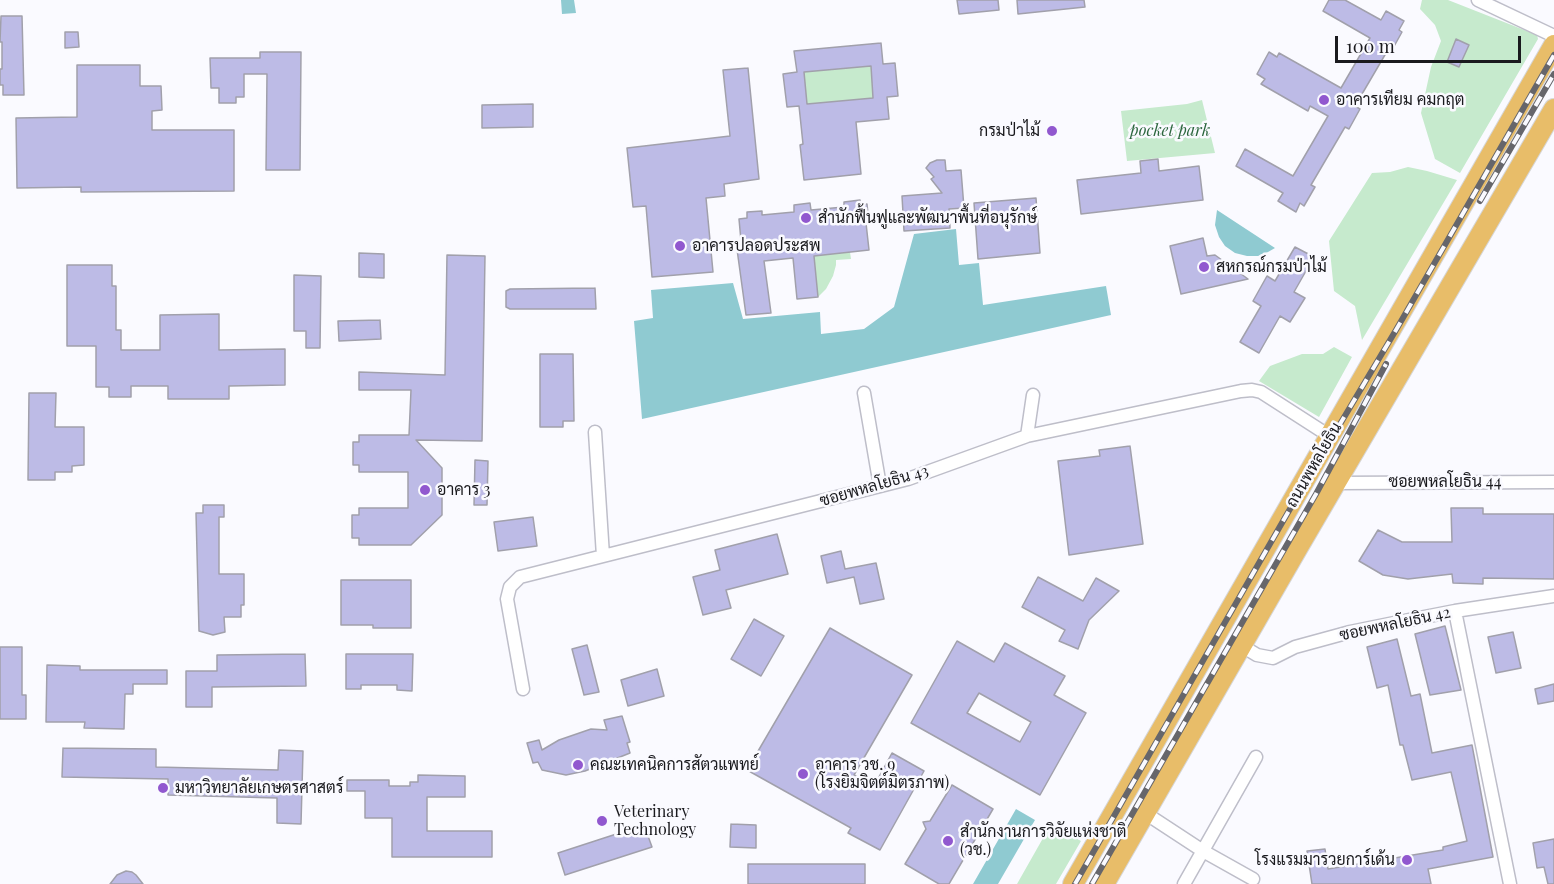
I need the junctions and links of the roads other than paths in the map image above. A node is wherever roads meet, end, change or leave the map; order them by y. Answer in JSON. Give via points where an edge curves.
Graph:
{"nodes":[{"id":1,"x":1478,"y":0,"type":"edge"},
{"id":2,"x":1554,"y":36,"type":"edge"},
{"id":3,"x":1554,"y":45,"type":"edge"},
{"id":4,"x":1528,"y":90,"type":"junction"},
{"id":5,"x":1554,"y":107,"type":"edge"},
{"id":6,"x":864,"y":393,"type":"dead end"},
{"id":7,"x":1033,"y":395,"type":"dead end"},
{"id":8,"x":595,"y":432,"type":"dead end"},
{"id":9,"x":1027,"y":436,"type":"junction"},
{"id":10,"x":1330,"y":437,"type":"junction"},
{"id":11,"x":1554,"y":482,"type":"edge"},
{"id":12,"x":1336,"y":483,"type":"junction"},
{"id":13,"x":880,"y":486,"type":"junction"},
{"id":14,"x":603,"y":556,"type":"junction"},
{"id":15,"x":1260,"y":560,"type":"junction"},
{"id":16,"x":1284,"y":572,"type":"junction"},
{"id":17,"x":1554,"y":596,"type":"edge"},
{"id":18,"x":1455,"y":611,"type":"junction"},
{"id":19,"x":1242,"y":646,"type":"junction"},
{"id":20,"x":523,"y":689,"type":"dead end"},
{"id":21,"x":1256,"y":757,"type":"dead end"},
{"id":22,"x":1145,"y":813,"type":"junction"},
{"id":23,"x":1203,"y":851,"type":"junction"},
{"id":24,"x":1253,"y":879,"type":"dead end"},
{"id":25,"x":1073,"y":884,"type":"edge"},
{"id":26,"x":1104,"y":884,"type":"edge"},
{"id":27,"x":1184,"y":884,"type":"edge"},
{"id":28,"x":1510,"y":884,"type":"edge"}],
"edges":[{"from":1,"to":2,"type":"street"},
{"from":3,"to":4,"type":"main road","name":"ถนนพหลโยธิน"},
{"from":4,"to":5,"type":"main road"},
{"from":4,"to":10,"type":"main road","name":"ถนนพหลโยธิน"},
{"from":5,"to":12,"type":"main road","name":"ถนนพหลโยธิน"},
{"from":6,"to":13,"type":"street"},
{"from":7,"to":9,"type":"street"},
{"from":8,"to":14,"type":"street"},
{"from":9,"to":10,"type":"street","name":"ซอยพหลโยธิน 43","via":[[1252,390]]},
{"from":9,"to":13,"type":"street","name":"ซอยพหลโยธิน 43"},
{"from":10,"to":15,"type":"main road","name":"ถนนพหลโยธิน"},
{"from":11,"to":12,"type":"street","name":"ซอยพหลโยธิน 44"},
{"from":12,"to":16,"type":"main road","name":"ถนนพหลโยธิน"},
{"from":13,"to":14,"type":"street","name":"ซอยพหลโยธิน 43"},
{"from":14,"to":20,"type":"street","name":"ซอยพหลโยธิน 43","via":[[520,577],[510,587],[507,599]]},
{"from":15,"to":16,"type":"main road"},
{"from":15,"to":25,"type":"main road","name":"ถนนพหลโยธิน"},
{"from":16,"to":19,"type":"main road","name":"ถนนพหลโยธิน"},
{"from":17,"to":18,"type":"street","name":"ซอยพหลโยธิน 42"},
{"from":18,"to":19,"type":"street","name":"ซอยพหลโยธิน 42","via":[[1350,632],[1295,647],[1273,658]]},
{"from":18,"to":28,"type":"street"},
{"from":19,"to":22,"type":"main road","name":"ถนนพหลโยธิน"},
{"from":21,"to":23,"type":"street"},
{"from":22,"to":23,"type":"street"},
{"from":22,"to":26,"type":"main road","name":"ถนนพหลโยธิน"},
{"from":23,"to":24,"type":"street"},
{"from":23,"to":27,"type":"street"}]}
